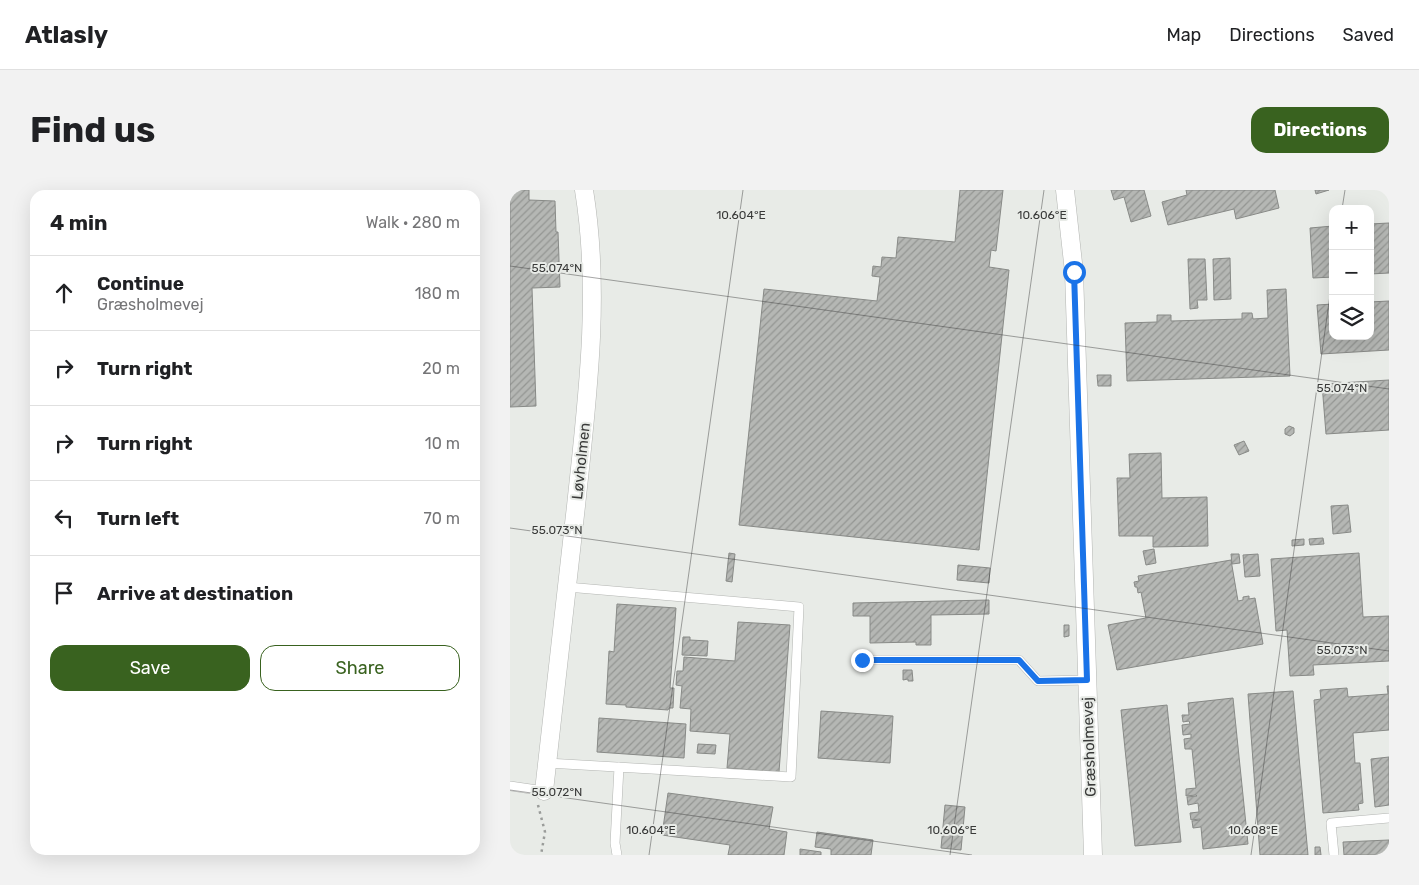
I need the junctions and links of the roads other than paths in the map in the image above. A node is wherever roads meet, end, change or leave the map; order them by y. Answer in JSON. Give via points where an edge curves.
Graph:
{"nodes":[{"id":1,"x":584,"y":190,"type":"edge"},
{"id":2,"x":1065,"y":190,"type":"edge"},
{"id":3,"x":567,"y":587,"type":"junction"},
{"id":4,"x":862,"y":660,"type":"dead end"},
{"id":5,"x":1087,"y":680,"type":"junction"},
{"id":6,"x":547,"y":763,"type":"junction"},
{"id":7,"x":618,"y":767,"type":"junction"},
{"id":8,"x":510,"y":786,"type":"edge"},
{"id":9,"x":540,"y":790,"type":"joint"},
{"id":10,"x":1389,"y":818,"type":"edge"},
{"id":11,"x":617,"y":855,"type":"edge"},
{"id":12,"x":1093,"y":855,"type":"edge"},
{"id":13,"x":1334,"y":855,"type":"edge"}],
"edges":[{"from":1,"to":3,"type":"street","name":"Løvholmen","via":[[593,302],[591,356]]},
{"from":2,"to":5,"type":"street","name":"Græsholmevej","via":[[1074,272]]},
{"from":3,"to":6,"type":"street","name":"Løvholmen"},
{"from":3,"to":7,"type":"lane","via":[[799,607],[791,777]]},
{"from":4,"to":5,"type":"lane","via":[[1019,660],[1038,681]]},
{"from":5,"to":12,"type":"street","name":"Græsholmevej"},
{"from":6,"to":7,"type":"lane"},
{"from":6,"to":9,"type":"street","name":"Løvholmen"},
{"from":7,"to":11,"type":"lane"},
{"from":8,"to":9,"type":"lane"},
{"from":10,"to":13,"type":"lane","via":[[1331,823]]}]}
